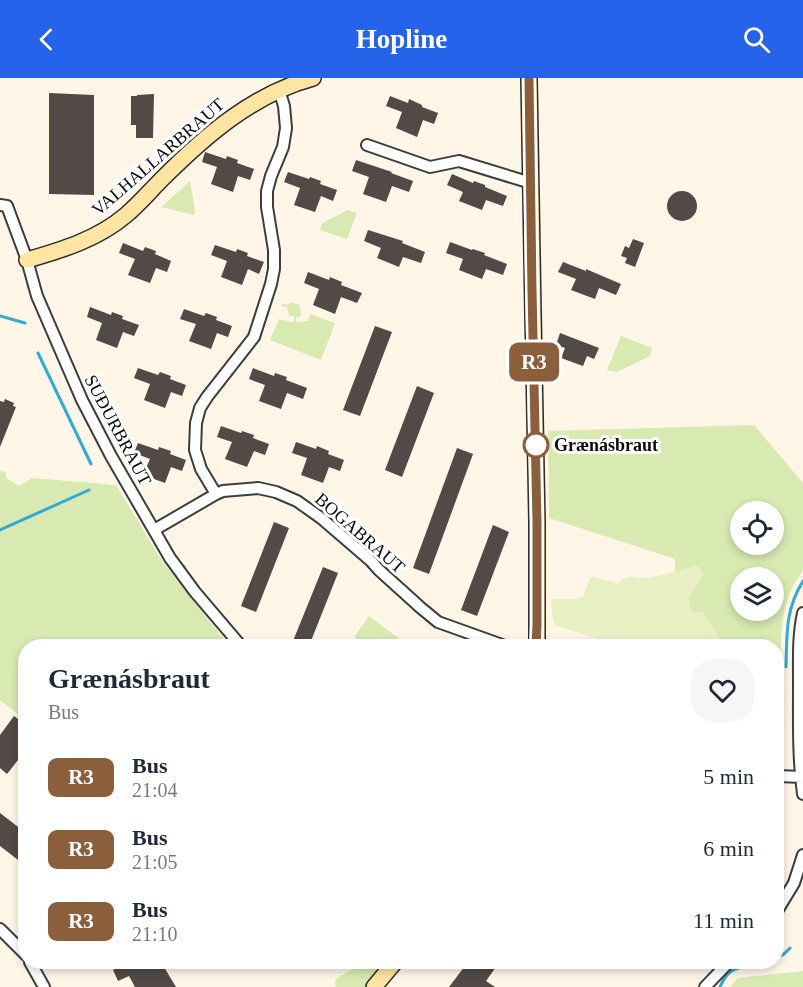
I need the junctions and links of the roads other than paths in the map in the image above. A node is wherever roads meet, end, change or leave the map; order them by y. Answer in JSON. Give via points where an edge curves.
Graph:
{"nodes":[{"id":1,"x":313,"y":78,"type":"edge"},
{"id":2,"x":530,"y":78,"type":"edge"},
{"id":3,"x":279,"y":90,"type":"junction"},
{"id":4,"x":367,"y":145,"type":"dead end"},
{"id":5,"x":531,"y":183,"type":"junction"},
{"id":6,"x":4,"y":206,"type":"edge"},
{"id":7,"x":27,"y":260,"type":"junction"},
{"id":8,"x":216,"y":494,"type":"junction"},
{"id":9,"x":154,"y":530,"type":"junction"},
{"id":10,"x":803,"y":613,"type":"edge"},
{"id":11,"x":236,"y":639,"type":"edge"},
{"id":12,"x":485,"y":639,"type":"edge"},
{"id":13,"x":536,"y":639,"type":"edge"},
{"id":14,"x":784,"y":776,"type":"edge"},
{"id":15,"x":802,"y":777,"type":"edge"},
{"id":16,"x":803,"y":794,"type":"edge"},
{"id":17,"x":803,"y":855,"type":"edge"},
{"id":18,"x":784,"y":899,"type":"edge"},
{"id":19,"x":0,"y":929,"type":"edge"},
{"id":20,"x":18,"y":947,"type":"edge"},
{"id":21,"x":34,"y":969,"type":"edge"},
{"id":22,"x":389,"y":969,"type":"edge"},
{"id":23,"x":722,"y":969,"type":"edge"},
{"id":24,"x":44,"y":987,"type":"edge"},
{"id":25,"x":374,"y":987,"type":"edge"},
{"id":26,"x":705,"y":987,"type":"edge"}],
"edges":[{"from":1,"to":3,"type":"street","name":"VALHALLARBRAUT"},
{"from":2,"to":5,"type":"street"},
{"from":3,"to":7,"type":"street","name":"VALHALLARBRAUT","via":[[242,111],[201,142],[121,219],[99,234]]},
{"from":3,"to":8,"type":"street","via":[[286,128],[267,191],[274,250],[271,284],[254,337],[207,397],[196,423],[195,450]]},
{"from":4,"to":5,"type":"street","via":[[430,167],[459,161]]},
{"from":5,"to":13,"type":"street"},
{"from":6,"to":7,"type":"street","name":"SUÐURBRAUT"},
{"from":7,"to":9,"type":"street","name":"SUÐURBRAUT","via":[[37,296],[82,400]]},
{"from":8,"to":9,"type":"street","name":"BOGABRAUT"},
{"from":8,"to":12,"type":"street","name":"BOGABRAUT","via":[[258,488],[297,501],[438,622]]},
{"from":9,"to":11,"type":"street","name":"SUÐURBRAUT","via":[[195,592]]},
{"from":10,"to":15,"type":"street"},
{"from":14,"to":15,"type":"street"},
{"from":15,"to":16,"type":"street"},
{"from":17,"to":18,"type":"street"},
{"from":19,"to":20,"type":"street"},
{"from":21,"to":24,"type":"street"},
{"from":22,"to":25,"type":"street"},
{"from":23,"to":26,"type":"street"}]}
